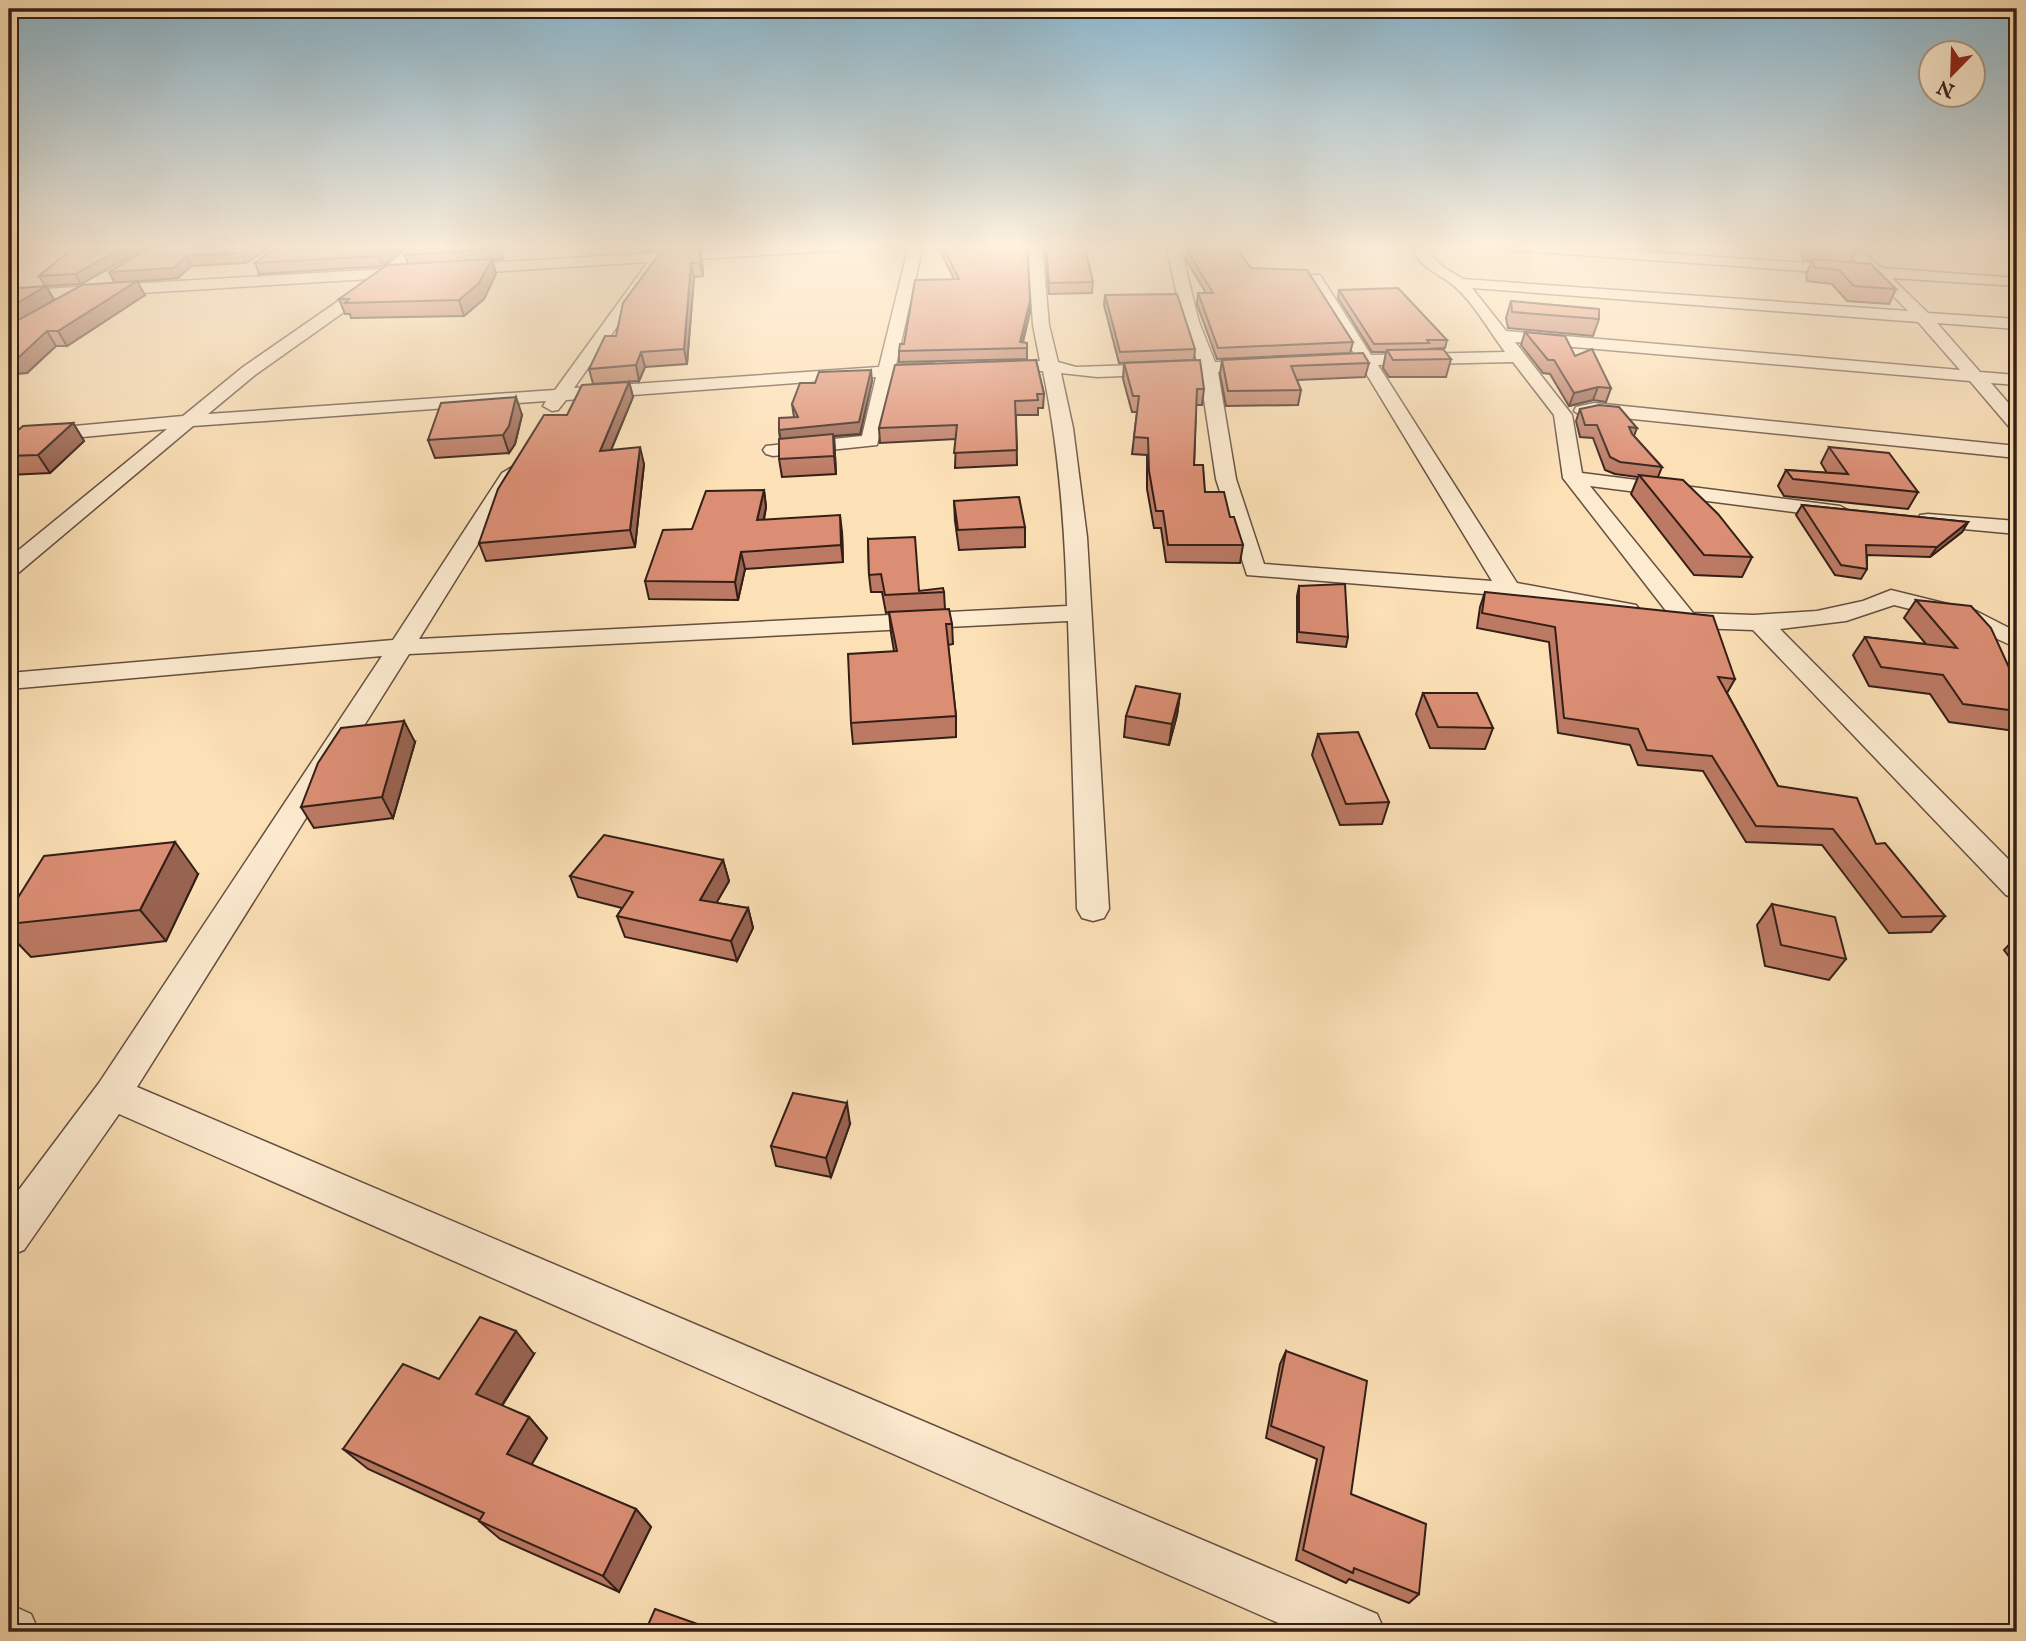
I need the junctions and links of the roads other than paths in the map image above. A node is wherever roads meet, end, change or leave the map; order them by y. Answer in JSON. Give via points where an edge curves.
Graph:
{"nodes":[{"id":1,"x":320,"y":322,"type":"edge"},
{"id":2,"x":612,"y":322,"type":"edge"},
{"id":3,"x":898,"y":322,"type":"edge"},
{"id":4,"x":1041,"y":322,"type":"edge"},
{"id":5,"x":1191,"y":322,"type":"edge"},
{"id":6,"x":1343,"y":322,"type":"edge"},
{"id":7,"x":1491,"y":322,"type":"edge"},
{"id":8,"x":1927,"y":322,"type":"edge"},
{"id":9,"x":1985,"y":322,"type":"edge"},
{"id":10,"x":2017,"y":324,"type":"edge"},
{"id":11,"x":1503,"y":336,"type":"junction"},
{"id":12,"x":1518,"y":357,"type":"junction"},
{"id":13,"x":1368,"y":360,"type":"junction"},
{"id":14,"x":1304,"y":362,"type":"edge"},
{"id":15,"x":1277,"y":364,"type":"edge"},
{"id":16,"x":1051,"y":366,"type":"junction"},
{"id":17,"x":973,"y":367,"type":"edge"},
{"id":18,"x":948,"y":368,"type":"edge"},
{"id":19,"x":1208,"y":368,"type":"junction"},
{"id":20,"x":886,"y":371,"type":"junction"},
{"id":21,"x":1978,"y":376,"type":"junction"},
{"id":22,"x":2017,"y":380,"type":"edge"},
{"id":23,"x":558,"y":396,"type":"junction"},
{"id":24,"x":1563,"y":415,"type":"junction"},
{"id":25,"x":544,"y":419,"type":"edge"},
{"id":26,"x":190,"y":421,"type":"junction"},
{"id":27,"x":2017,"y":424,"type":"edge"},
{"id":28,"x":9,"y":438,"type":"edge"},
{"id":29,"x":773,"y":450,"type":"dead end"},
{"id":30,"x":2017,"y":452,"type":"edge"},
{"id":31,"x":523,"y":454,"type":"edge"},
{"id":32,"x":1573,"y":478,"type":"junction"},
{"id":33,"x":1864,"y":514,"type":"edge"},
{"id":34,"x":1905,"y":518,"type":"edge"},
{"id":35,"x":2017,"y":528,"type":"edge"},
{"id":36,"x":9,"y":569,"type":"edge"},
{"id":37,"x":1508,"y":589,"type":"junction"},
{"id":38,"x":1080,"y":613,"type":"junction"},
{"id":39,"x":1686,"y":620,"type":"junction"},
{"id":40,"x":1761,"y":624,"type":"junction"},
{"id":41,"x":2017,"y":641,"type":"edge"},
{"id":42,"x":401,"y":647,"type":"junction"},
{"id":43,"x":9,"y":681,"type":"edge"},
{"id":44,"x":2017,"y":887,"type":"edge"},
{"id":45,"x":1093,"y":909,"type":"dead end"},
{"id":46,"x":112,"y":1094,"type":"junction"},
{"id":47,"x":9,"y":1236,"type":"edge"},
{"id":48,"x":1359,"y":1632,"type":"edge"}],
"edges":[{"from":1,"to":26,"type":"street"},
{"from":2,"to":23,"type":"street"},
{"from":3,"to":20,"type":"street"},
{"from":4,"to":16,"type":"street"},
{"from":5,"to":19,"type":"street"},
{"from":6,"to":13,"type":"street"},
{"from":7,"to":11,"type":"street"},
{"from":8,"to":21,"type":"street"},
{"from":9,"to":10,"type":"street"},
{"from":11,"to":12,"type":"street"},
{"from":11,"to":21,"type":"street"},
{"from":12,"to":13,"type":"street"},
{"from":12,"to":24,"type":"street"},
{"from":13,"to":14,"type":"street"},
{"from":13,"to":37,"type":"street"},
{"from":15,"to":19,"type":"street"},
{"from":16,"to":17,"type":"street"},
{"from":16,"to":19,"type":"street","via":[[1085,372]]},
{"from":16,"to":38,"type":"street","via":[[1064,428]]},
{"from":18,"to":20,"type":"street"},
{"from":19,"to":37,"type":"street","via":[[1226,479],[1255,570]]},
{"from":20,"to":23,"type":"street"},
{"from":20,"to":29,"type":"street","via":[[870,441]]},
{"from":21,"to":22,"type":"street"},
{"from":21,"to":27,"type":"street"},
{"from":23,"to":25,"type":"street"},
{"from":23,"to":26,"type":"street"},
{"from":24,"to":30,"type":"street","via":[[1594,409]]},
{"from":24,"to":32,"type":"street"},
{"from":26,"to":28,"type":"street"},
{"from":26,"to":36,"type":"street"},
{"from":31,"to":42,"type":"street"},
{"from":32,"to":33,"type":"street"},
{"from":32,"to":39,"type":"street"},
{"from":34,"to":35,"type":"street"},
{"from":37,"to":39,"type":"street"},
{"from":38,"to":42,"type":"street"},
{"from":38,"to":45,"type":"street"},
{"from":39,"to":40,"type":"street"},
{"from":40,"to":41,"type":"street","via":[[1874,608],[1891,597],[1967,616]]},
{"from":40,"to":44,"type":"street"},
{"from":42,"to":43,"type":"street"},
{"from":42,"to":46,"type":"street"},
{"from":46,"to":47,"type":"street"},
{"from":46,"to":48,"type":"street"}]}
